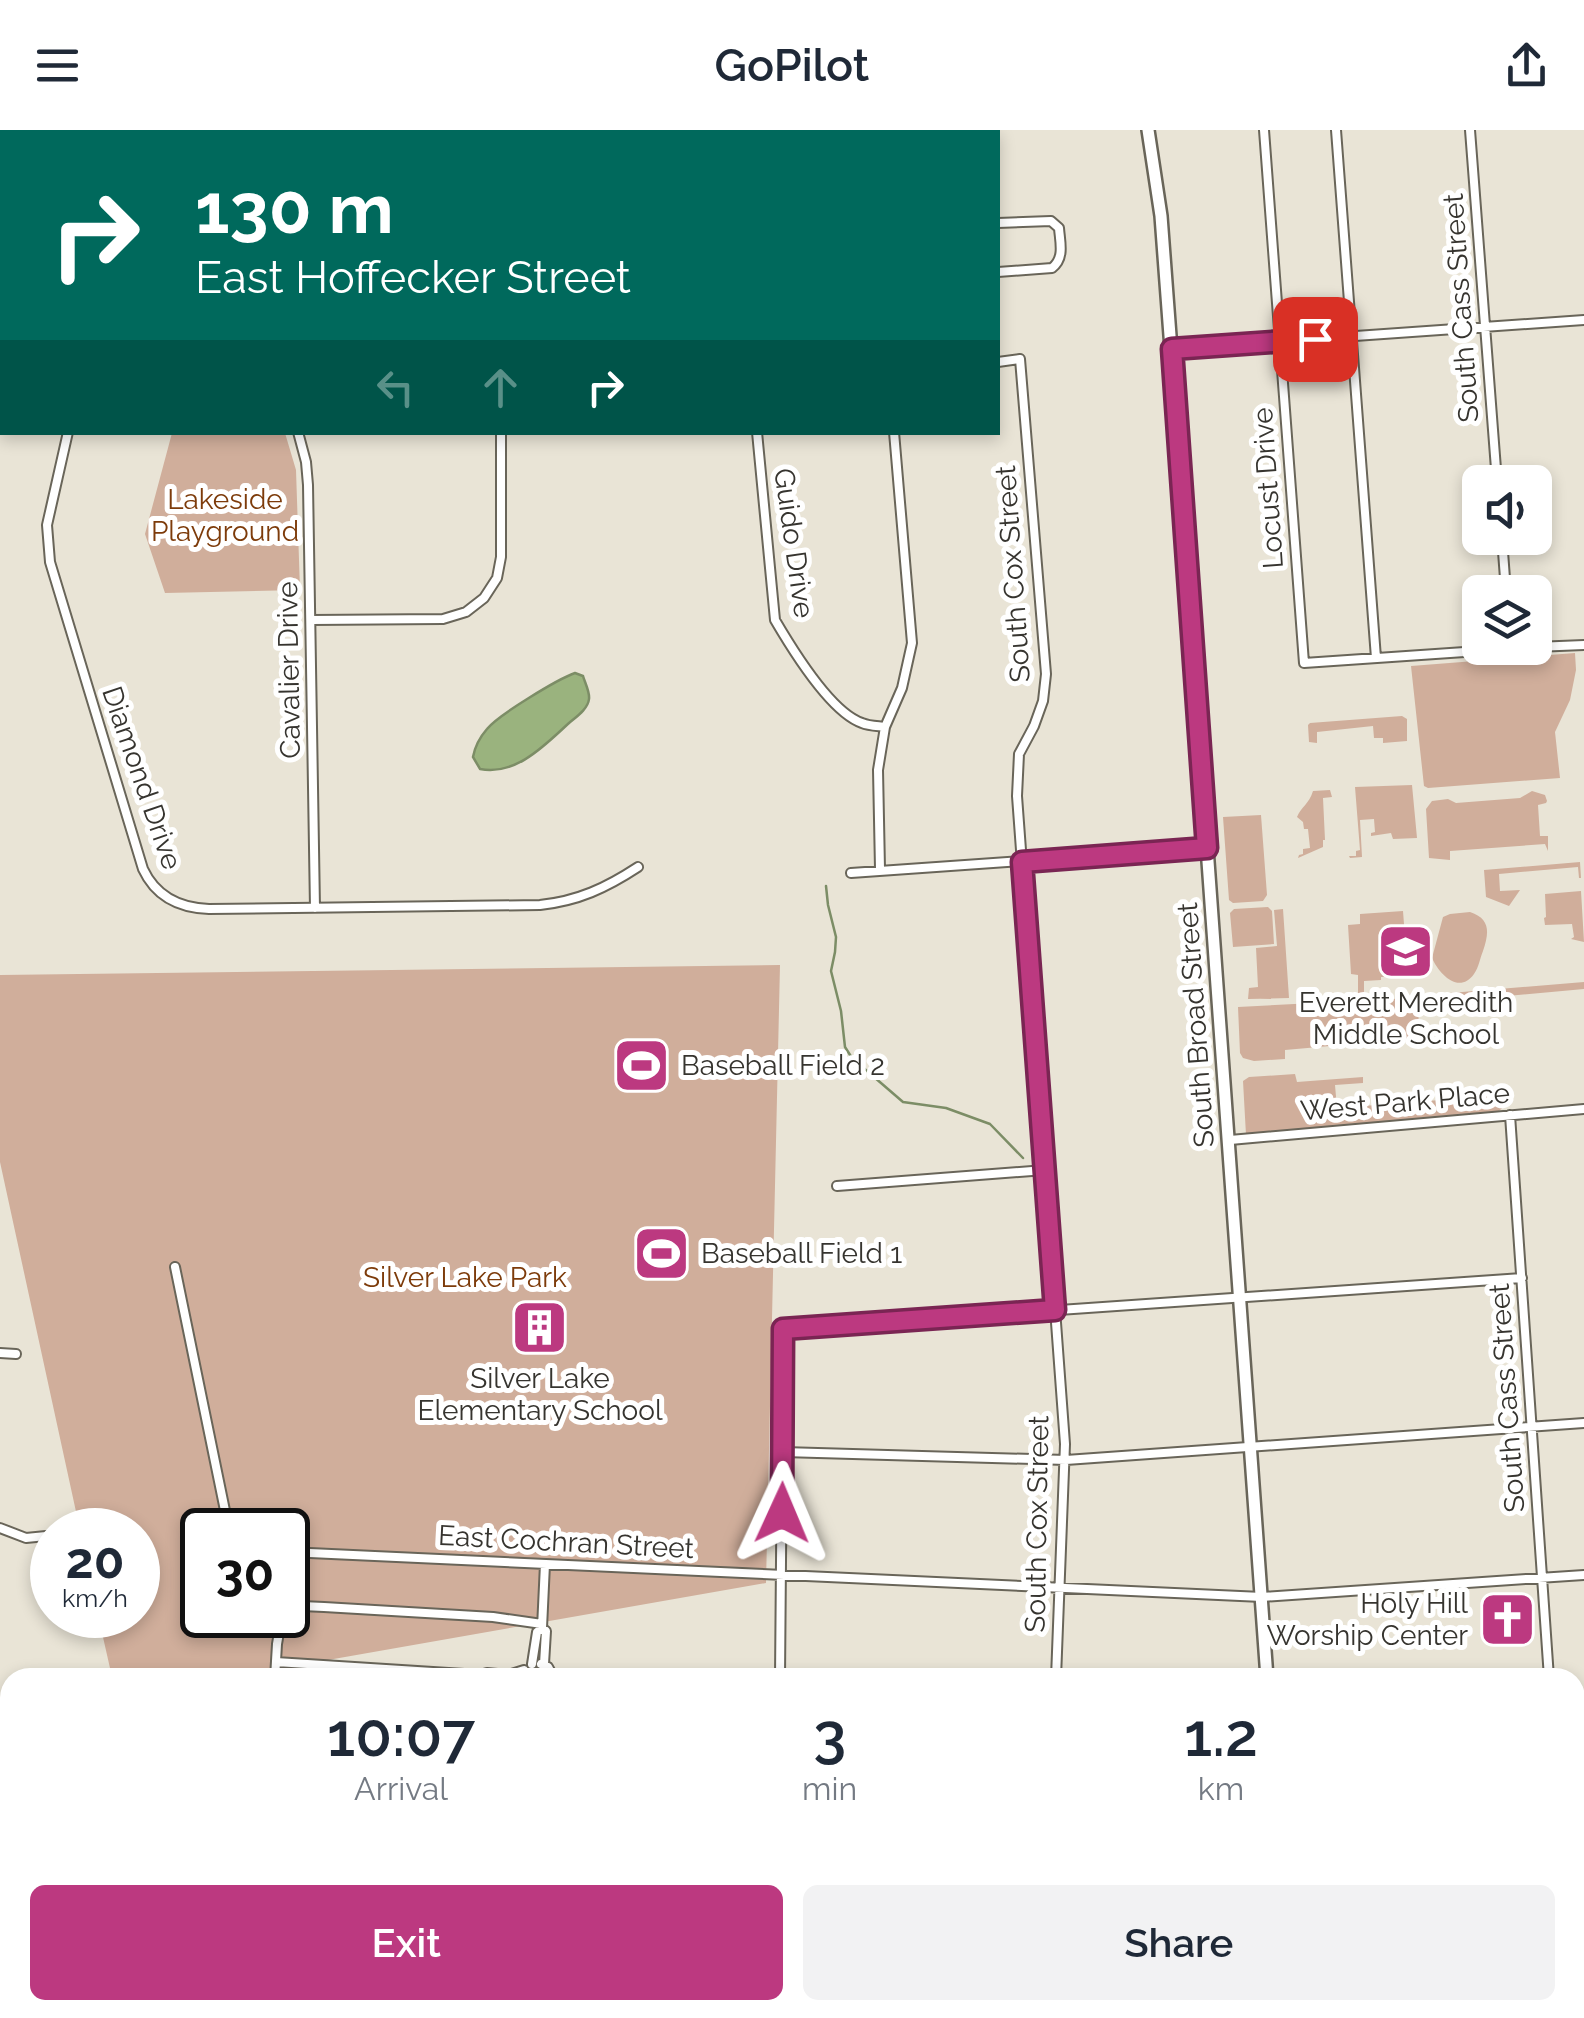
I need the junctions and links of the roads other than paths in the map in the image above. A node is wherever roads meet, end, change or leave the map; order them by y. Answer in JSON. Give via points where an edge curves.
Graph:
{"nodes":[{"id":1,"x":1148,"y":130,"type":"edge"},
{"id":2,"x":1264,"y":130,"type":"edge"},
{"id":3,"x":1336,"y":130,"type":"edge"},
{"id":4,"x":1470,"y":130,"type":"edge"},
{"id":5,"x":1000,"y":222,"type":"edge"},
{"id":6,"x":1000,"y":272,"type":"edge"},
{"id":7,"x":1584,"y":320,"type":"edge"},
{"id":8,"x":1484,"y":326,"type":"junction"},
{"id":9,"x":1351,"y":336,"type":"junction"},
{"id":10,"x":1280,"y":341,"type":"junction"},
{"id":11,"x":1172,"y":349,"type":"junction"},
{"id":12,"x":1000,"y":362,"type":"edge"},
{"id":13,"x":67,"y":435,"type":"edge"},
{"id":14,"x":299,"y":435,"type":"edge"},
{"id":15,"x":500,"y":435,"type":"edge"},
{"id":16,"x":757,"y":435,"type":"edge"},
{"id":17,"x":894,"y":435,"type":"edge"},
{"id":18,"x":1496,"y":465,"type":"edge"},
{"id":19,"x":310,"y":620,"type":"junction"},
{"id":20,"x":1584,"y":645,"type":"edge"},
{"id":21,"x":1552,"y":646,"type":"edge"},
{"id":22,"x":1462,"y":652,"type":"edge"},
{"id":23,"x":1376,"y":658,"type":"junction"},
{"id":24,"x":886,"y":727,"type":"junction"},
{"id":25,"x":1207,"y":848,"type":"junction"},
{"id":26,"x":1022,"y":862,"type":"junction"},
{"id":27,"x":638,"y":867,"type":"dead end"},
{"id":28,"x":880,"y":869,"type":"junction"},
{"id":29,"x":851,"y":873,"type":"dead end"},
{"id":30,"x":315,"y":908,"type":"junction"},
{"id":31,"x":1584,"y":1109,"type":"edge"},
{"id":32,"x":1510,"y":1115,"type":"junction"},
{"id":33,"x":1230,"y":1140,"type":"junction"},
{"id":34,"x":1045,"y":1170,"type":"junction"},
{"id":35,"x":837,"y":1186,"type":"dead end"},
{"id":36,"x":175,"y":1266,"type":"dead end"},
{"id":37,"x":1522,"y":1278,"type":"junction"},
{"id":38,"x":1241,"y":1297,"type":"junction"},
{"id":39,"x":1055,"y":1310,"type":"junction"},
{"id":40,"x":0,"y":1353,"type":"edge"},
{"id":41,"x":16,"y":1354,"type":"dead end"},
{"id":42,"x":1584,"y":1424,"type":"edge"},
{"id":43,"x":1532,"y":1427,"type":"junction"},
{"id":44,"x":1252,"y":1447,"type":"junction"},
{"id":45,"x":784,"y":1452,"type":"junction"},
{"id":46,"x":1066,"y":1460,"type":"junction"},
{"id":47,"x":225,"y":1508,"type":"edge"},
{"id":48,"x":0,"y":1528,"type":"edge"},
{"id":49,"x":30,"y":1538,"type":"edge"},
{"id":50,"x":310,"y":1553,"type":"edge"},
{"id":51,"x":545,"y":1564,"type":"junction"},
{"id":52,"x":781,"y":1574,"type":"junction"},
{"id":53,"x":1584,"y":1576,"type":"edge"},
{"id":54,"x":1542,"y":1578,"type":"junction"},
{"id":55,"x":1060,"y":1588,"type":"junction"},
{"id":56,"x":1262,"y":1598,"type":"junction"},
{"id":57,"x":310,"y":1606,"type":"edge"},
{"id":58,"x":542,"y":1626,"type":"junction"},
{"id":59,"x":280,"y":1638,"type":"edge"},
{"id":60,"x":276,"y":1662,"type":"junction"},
{"id":61,"x":544,"y":1664,"type":"junction"},
{"id":62,"x":276,"y":1668,"type":"edge"},
{"id":63,"x":364,"y":1668,"type":"edge"},
{"id":64,"x":527,"y":1668,"type":"edge"},
{"id":65,"x":534,"y":1668,"type":"edge"},
{"id":66,"x":549,"y":1668,"type":"edge"},
{"id":67,"x":780,"y":1668,"type":"edge"},
{"id":68,"x":1056,"y":1668,"type":"edge"},
{"id":69,"x":1266,"y":1668,"type":"edge"},
{"id":70,"x":1548,"y":1668,"type":"edge"}],
"edges":[{"from":1,"to":11,"type":"main road","name":"South Broad Street"},
{"from":2,"to":10,"type":"street","name":"Locust Drive"},
{"from":3,"to":9,"type":"street"},
{"from":4,"to":8,"type":"street","name":"South Cass Street"},
{"from":5,"to":6,"type":"street","via":[[1052,221],[1061,256],[1052,268]]},
{"from":7,"to":8,"type":"street"},
{"from":8,"to":9,"type":"street"},
{"from":8,"to":18,"type":"street","name":"South Cass Street"},
{"from":9,"to":10,"type":"street"},
{"from":9,"to":23,"type":"street"},
{"from":10,"to":11,"type":"street"},
{"from":10,"to":23,"type":"street","name":"Locust Drive","via":[[1304,664]]},
{"from":11,"to":25,"type":"main road","name":"South Broad Street"},
{"from":12,"to":26,"type":"street","name":"South Cox Street","via":[[1020,359],[1046,674],[1044,701],[1019,754]]},
{"from":13,"to":30,"type":"street","name":"Diamond Drive","via":[[47,525],[50,562],[147,878],[183,906]]},
{"from":14,"to":19,"type":"street","name":"Cavalier Drive","via":[[308,474]]},
{"from":15,"to":19,"type":"street","via":[[500,568],[484,598],[443,618]]},
{"from":16,"to":24,"type":"street","name":"Guido Drive","via":[[775,620],[836,708]]},
{"from":17,"to":24,"type":"street","via":[[912,643]]},
{"from":19,"to":30,"type":"street","name":"Cavalier Drive"},
{"from":20,"to":21,"type":"street"},
{"from":22,"to":23,"type":"street"},
{"from":24,"to":28,"type":"street","via":[[878,770]]},
{"from":25,"to":26,"type":"street"},
{"from":25,"to":33,"type":"main road","name":"South Broad Street"},
{"from":26,"to":28,"type":"street"},
{"from":26,"to":34,"type":"street","name":"South Cox Street"},
{"from":27,"to":30,"type":"street","name":"Diamond Drive","via":[[602,890],[556,903]]},
{"from":28,"to":29,"type":"street"},
{"from":31,"to":32,"type":"street","name":"West Park Place"},
{"from":32,"to":33,"type":"street","name":"West Park Place"},
{"from":32,"to":37,"type":"street","name":"South Cass Street"},
{"from":33,"to":38,"type":"main road","name":"South Broad Street"},
{"from":34,"to":35,"type":"street"},
{"from":34,"to":39,"type":"street","name":"South Cox Street"},
{"from":36,"to":47,"type":"street"},
{"from":37,"to":38,"type":"street"},
{"from":37,"to":43,"type":"street","name":"South Cass Street"},
{"from":38,"to":39,"type":"street"},
{"from":38,"to":44,"type":"main road","name":"South Broad Street"},
{"from":39,"to":45,"type":"street","via":[[783,1329]]},
{"from":39,"to":46,"type":"street","name":"South Cox Street"},
{"from":40,"to":41,"type":"street"},
{"from":42,"to":43,"type":"street"},
{"from":43,"to":44,"type":"street"},
{"from":43,"to":54,"type":"street","name":"South Cass Street"},
{"from":44,"to":46,"type":"street"},
{"from":44,"to":56,"type":"main road","name":"South Broad Street"},
{"from":45,"to":46,"type":"street"},
{"from":45,"to":52,"type":"street"},
{"from":46,"to":55,"type":"street","name":"South Cox Street"},
{"from":48,"to":49,"type":"street"},
{"from":50,"to":51,"type":"street","name":"East Cochran Street"},
{"from":51,"to":52,"type":"street","name":"East Cochran Street"},
{"from":51,"to":58,"type":"street"},
{"from":52,"to":55,"type":"street","name":"East Cochran Street"},
{"from":52,"to":67,"type":"street"},
{"from":53,"to":54,"type":"street","name":"East Cochran Street"},
{"from":54,"to":56,"type":"street","name":"East Cochran Street"},
{"from":54,"to":70,"type":"street","name":"South Cass Street"},
{"from":55,"to":56,"type":"street","name":"East Cochran Street"},
{"from":55,"to":68,"type":"street","name":"South Cox Street"},
{"from":56,"to":69,"type":"main road","name":"South Broad Street"},
{"from":57,"to":58,"type":"street"},
{"from":58,"to":61,"type":"street"},
{"from":58,"to":64,"type":"street"},
{"from":59,"to":60,"type":"street"},
{"from":60,"to":62,"type":"street"},
{"from":60,"to":63,"type":"street"},
{"from":61,"to":65,"type":"street"},
{"from":61,"to":66,"type":"street"}]}
